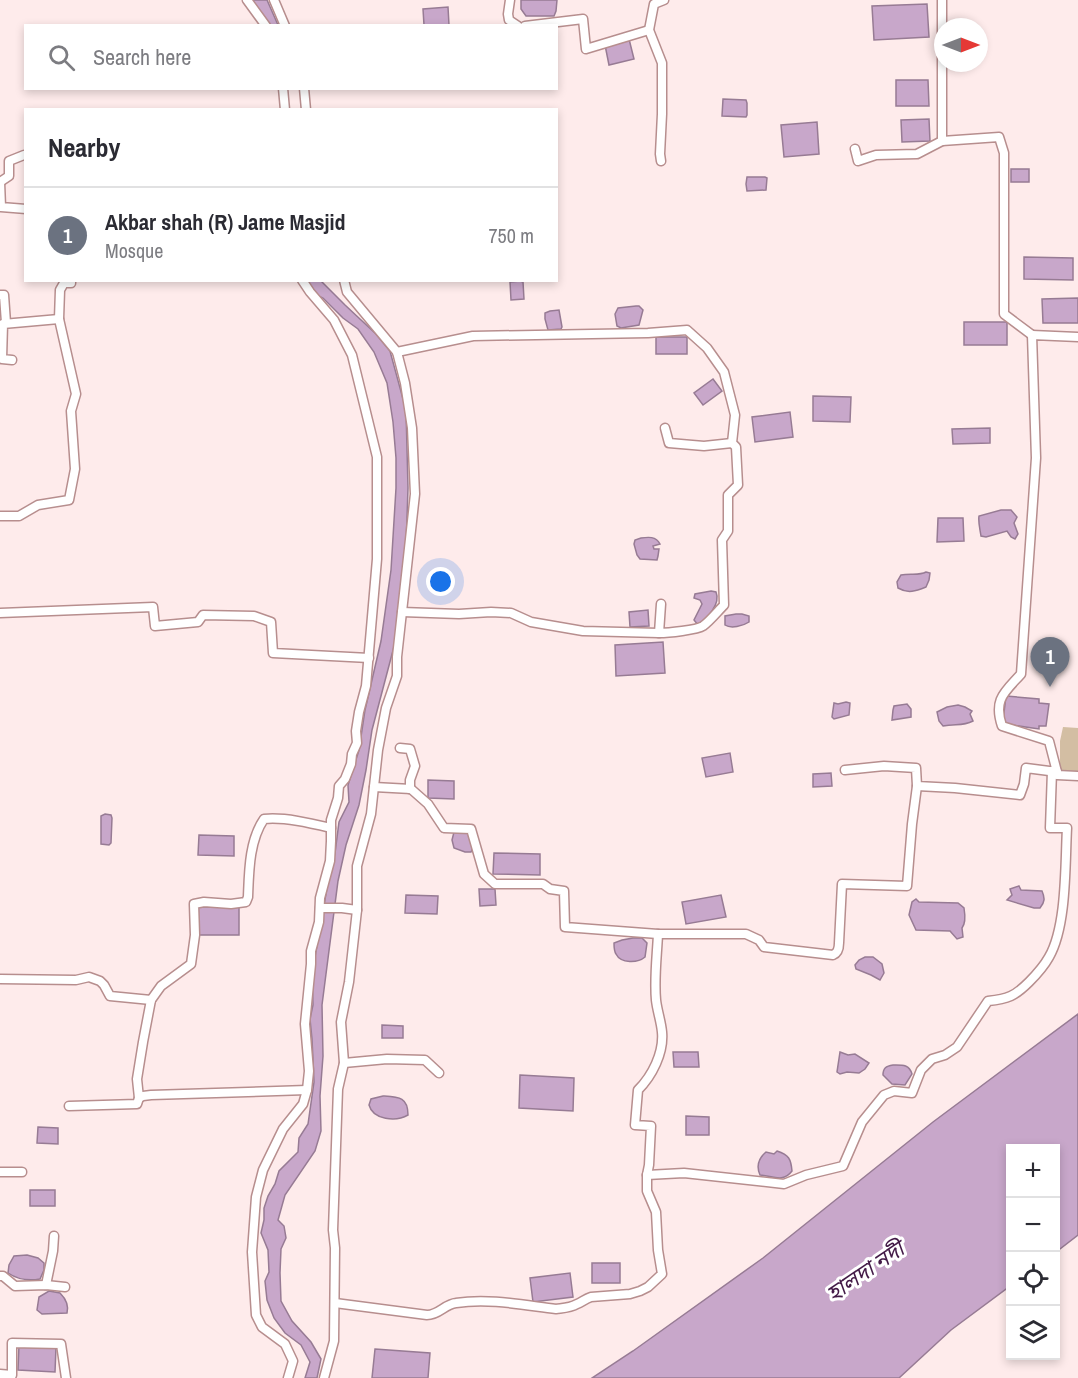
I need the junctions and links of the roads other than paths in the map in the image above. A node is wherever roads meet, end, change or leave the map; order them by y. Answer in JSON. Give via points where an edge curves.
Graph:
{"nodes":[{"id":1,"x":247,"y":0,"type":"edge"},
{"id":2,"x":274,"y":0,"type":"edge"},
{"id":3,"x":510,"y":0,"type":"edge"},
{"id":4,"x":664,"y":0,"type":"edge"},
{"id":5,"x":942,"y":0,"type":"edge"},
{"id":6,"x":265,"y":24,"type":"edge"},
{"id":7,"x":284,"y":24,"type":"edge"},
{"id":8,"x":515,"y":24,"type":"edge"},
{"id":9,"x":542,"y":24,"type":"edge"},
{"id":10,"x":649,"y":30,"type":"junction"},
{"id":11,"x":283,"y":90,"type":"edge"},
{"id":12,"x":304,"y":90,"type":"edge"},
{"id":13,"x":285,"y":108,"type":"edge"},
{"id":14,"x":306,"y":108,"type":"edge"},
{"id":15,"x":942,"y":141,"type":"junction"},
{"id":16,"x":855,"y":149,"type":"dead end"},
{"id":17,"x":24,"y":155,"type":"dead end"},
{"id":18,"x":661,"y":161,"type":"dead end"},
{"id":19,"x":0,"y":182,"type":"edge"},
{"id":20,"x":24,"y":208,"type":"edge"},
{"id":21,"x":71,"y":282,"type":"edge"},
{"id":22,"x":303,"y":282,"type":"edge"},
{"id":23,"x":344,"y":282,"type":"edge"},
{"id":24,"x":0,"y":295,"type":"edge"},
{"id":25,"x":59,"y":319,"type":"junction"},
{"id":26,"x":6,"y":323,"type":"junction"},
{"id":27,"x":1032,"y":335,"type":"junction"},
{"id":28,"x":1078,"y":337,"type":"edge"},
{"id":29,"x":397,"y":352,"type":"junction"},
{"id":30,"x":12,"y":360,"type":"dead end"},
{"id":31,"x":665,"y":428,"type":"dead end"},
{"id":32,"x":732,"y":443,"type":"junction"},
{"id":33,"x":0,"y":516,"type":"edge"},
{"id":34,"x":661,"y":604,"type":"dead end"},
{"id":35,"x":402,"y":612,"type":"junction"},
{"id":36,"x":0,"y":613,"type":"edge"},
{"id":37,"x":659,"y":633,"type":"junction"},
{"id":38,"x":369,"y":658,"type":"junction"},
{"id":39,"x":400,"y":748,"type":"dead end"},
{"id":40,"x":845,"y":770,"type":"dead end"},
{"id":41,"x":1055,"y":771,"type":"junction"},
{"id":42,"x":1078,"y":776,"type":"edge"},
{"id":43,"x":917,"y":786,"type":"junction"},
{"id":44,"x":374,"y":787,"type":"junction"},
{"id":45,"x":410,"y":789,"type":"junction"},
{"id":46,"x":331,"y":828,"type":"junction"},
{"id":47,"x":321,"y":909,"type":"junction"},
{"id":48,"x":357,"y":910,"type":"junction"},
{"id":49,"x":657,"y":934,"type":"junction"},
{"id":50,"x":0,"y":979,"type":"edge"},
{"id":51,"x":151,"y":1000,"type":"junction"},
{"id":52,"x":344,"y":1063,"type":"junction"},
{"id":53,"x":439,"y":1073,"type":"dead end"},
{"id":54,"x":307,"y":1090,"type":"junction"},
{"id":55,"x":139,"y":1098,"type":"junction"},
{"id":56,"x":69,"y":1106,"type":"dead end"},
{"id":57,"x":0,"y":1172,"type":"edge"},
{"id":58,"x":22,"y":1172,"type":"dead end"},
{"id":59,"x":647,"y":1175,"type":"junction"},
{"id":60,"x":54,"y":1236,"type":"dead end"},
{"id":61,"x":0,"y":1276,"type":"edge"},
{"id":62,"x":46,"y":1285,"type":"junction"},
{"id":63,"x":65,"y":1287,"type":"dead end"},
{"id":64,"x":335,"y":1304,"type":"junction"},
{"id":65,"x":0,"y":1374,"type":"edge"},
{"id":66,"x":66,"y":1378,"type":"edge"},
{"id":67,"x":288,"y":1378,"type":"edge"},
{"id":68,"x":324,"y":1378,"type":"edge"}],
"edges":[{"from":1,"to":6,"type":"street"},
{"from":2,"to":7,"type":"street"},
{"from":3,"to":8,"type":"street","via":[[509,20]]},
{"from":4,"to":10,"type":"street","via":[[654,4]]},
{"from":5,"to":15,"type":"street"},
{"from":9,"to":10,"type":"street","via":[[583,19],[586,48]]},
{"from":10,"to":18,"type":"street","via":[[662,63]]},
{"from":11,"to":13,"type":"street"},
{"from":12,"to":14,"type":"street"},
{"from":15,"to":16,"type":"street","via":[[917,154],[876,155],[858,161]]},
{"from":15,"to":27,"type":"street","via":[[999,137],[1004,153],[1004,314]]},
{"from":17,"to":19,"type":"street","via":[[9,161],[9,176]]},
{"from":19,"to":20,"type":"street","via":[[1,207]]},
{"from":21,"to":25,"type":"street","via":[[64,283],[60,290]]},
{"from":22,"to":38,"type":"street","via":[[334,320],[352,355],[377,456],[377,559]]},
{"from":23,"to":29,"type":"street","via":[[347,292]]},
{"from":24,"to":26,"type":"street","via":[[4,295]]},
{"from":25,"to":26,"type":"street"},
{"from":25,"to":33,"type":"street","via":[[76,394],[71,411],[75,469],[69,500],[38,505],[19,516]]},
{"from":26,"to":30,"type":"street","via":[[2,359]]},
{"from":27,"to":28,"type":"street"},
{"from":27,"to":41,"type":"street","via":[[1036,458],[1021,674],[1001,697],[998,714],[1002,726],[1049,741]]},
{"from":29,"to":32,"type":"street","via":[[473,336],[687,330],[707,348],[724,372],[735,415]]},
{"from":29,"to":35,"type":"street","via":[[412,428],[415,494]]},
{"from":31,"to":32,"type":"street","via":[[669,443]]},
{"from":32,"to":37,"type":"street","via":[[736,447],[738,485],[728,495],[728,531],[722,540],[724,604],[702,627]]},
{"from":34,"to":37,"type":"street"},
{"from":35,"to":37,"type":"street","via":[[511,613],[531,622],[583,631]]},
{"from":35,"to":44,"type":"street","via":[[397,675],[386,708]]},
{"from":36,"to":38,"type":"street","via":[[153,607],[155,626],[198,622],[203,615],[254,616],[272,622],[273,653]]},
{"from":38,"to":46,"type":"street","via":[[357,744],[339,786]]},
{"from":39,"to":45,"type":"street","via":[[410,748],[415,766]]},
{"from":40,"to":43,"type":"street","via":[[916,768]]},
{"from":41,"to":42,"type":"street","via":[[1058,775]]},
{"from":41,"to":43,"type":"street","via":[[1026,768],[1020,795]]},
{"from":41,"to":59,"type":"street","via":[[1050,828],[1066,828],[1064,896],[1058,933],[1039,973],[1013,996],[988,1001],[957,1047],[932,1059],[921,1070],[912,1093],[894,1091],[884,1095],[862,1122],[843,1166],[783,1184],[684,1173]]},
{"from":43,"to":49,"type":"street","via":[[907,886],[842,884],[836,954],[764,947],[746,934]]},
{"from":44,"to":45,"type":"street"},
{"from":44,"to":48,"type":"street","via":[[357,866]]},
{"from":45,"to":49,"type":"street","via":[[428,804],[444,828],[471,830],[484,874],[495,884],[543,884],[564,891],[566,927]]},
{"from":46,"to":47,"type":"street","via":[[330,861],[320,898]]},
{"from":46,"to":51,"type":"street","via":[[264,819],[251,855],[246,902],[194,904],[192,964],[161,986]]},
{"from":47,"to":48,"type":"street"},
{"from":47,"to":54,"type":"street","via":[[310,951],[305,1024]]},
{"from":48,"to":52,"type":"street","via":[[341,1022]]},
{"from":49,"to":59,"type":"street","via":[[656,999],[662,1047],[646,1082],[638,1090],[635,1125],[651,1126]]},
{"from":50,"to":51,"type":"street","via":[[89,977],[100,981],[110,996]]},
{"from":51,"to":55,"type":"street","via":[[137,1079]]},
{"from":52,"to":53,"type":"street","via":[[425,1060]]},
{"from":52,"to":64,"type":"street","via":[[336,1117]]},
{"from":54,"to":55,"type":"street"},
{"from":54,"to":67,"type":"street","via":[[303,1104],[283,1129],[263,1170],[256,1197],[252,1252],[256,1315],[262,1327],[285,1344],[293,1361]]},
{"from":55,"to":56,"type":"street","via":[[137,1104]]},
{"from":57,"to":58,"type":"street"},
{"from":59,"to":64,"type":"street","via":[[647,1191],[656,1212],[662,1271],[640,1291],[585,1299],[556,1309],[478,1301],[456,1303],[432,1315]]},
{"from":60,"to":62,"type":"street"},
{"from":61,"to":62,"type":"street","via":[[15,1286]]},
{"from":62,"to":63,"type":"street"},
{"from":64,"to":68,"type":"street","via":[[334,1341]]},
{"from":65,"to":66,"type":"street","via":[[12,1375],[12,1344],[61,1344]]}]}
